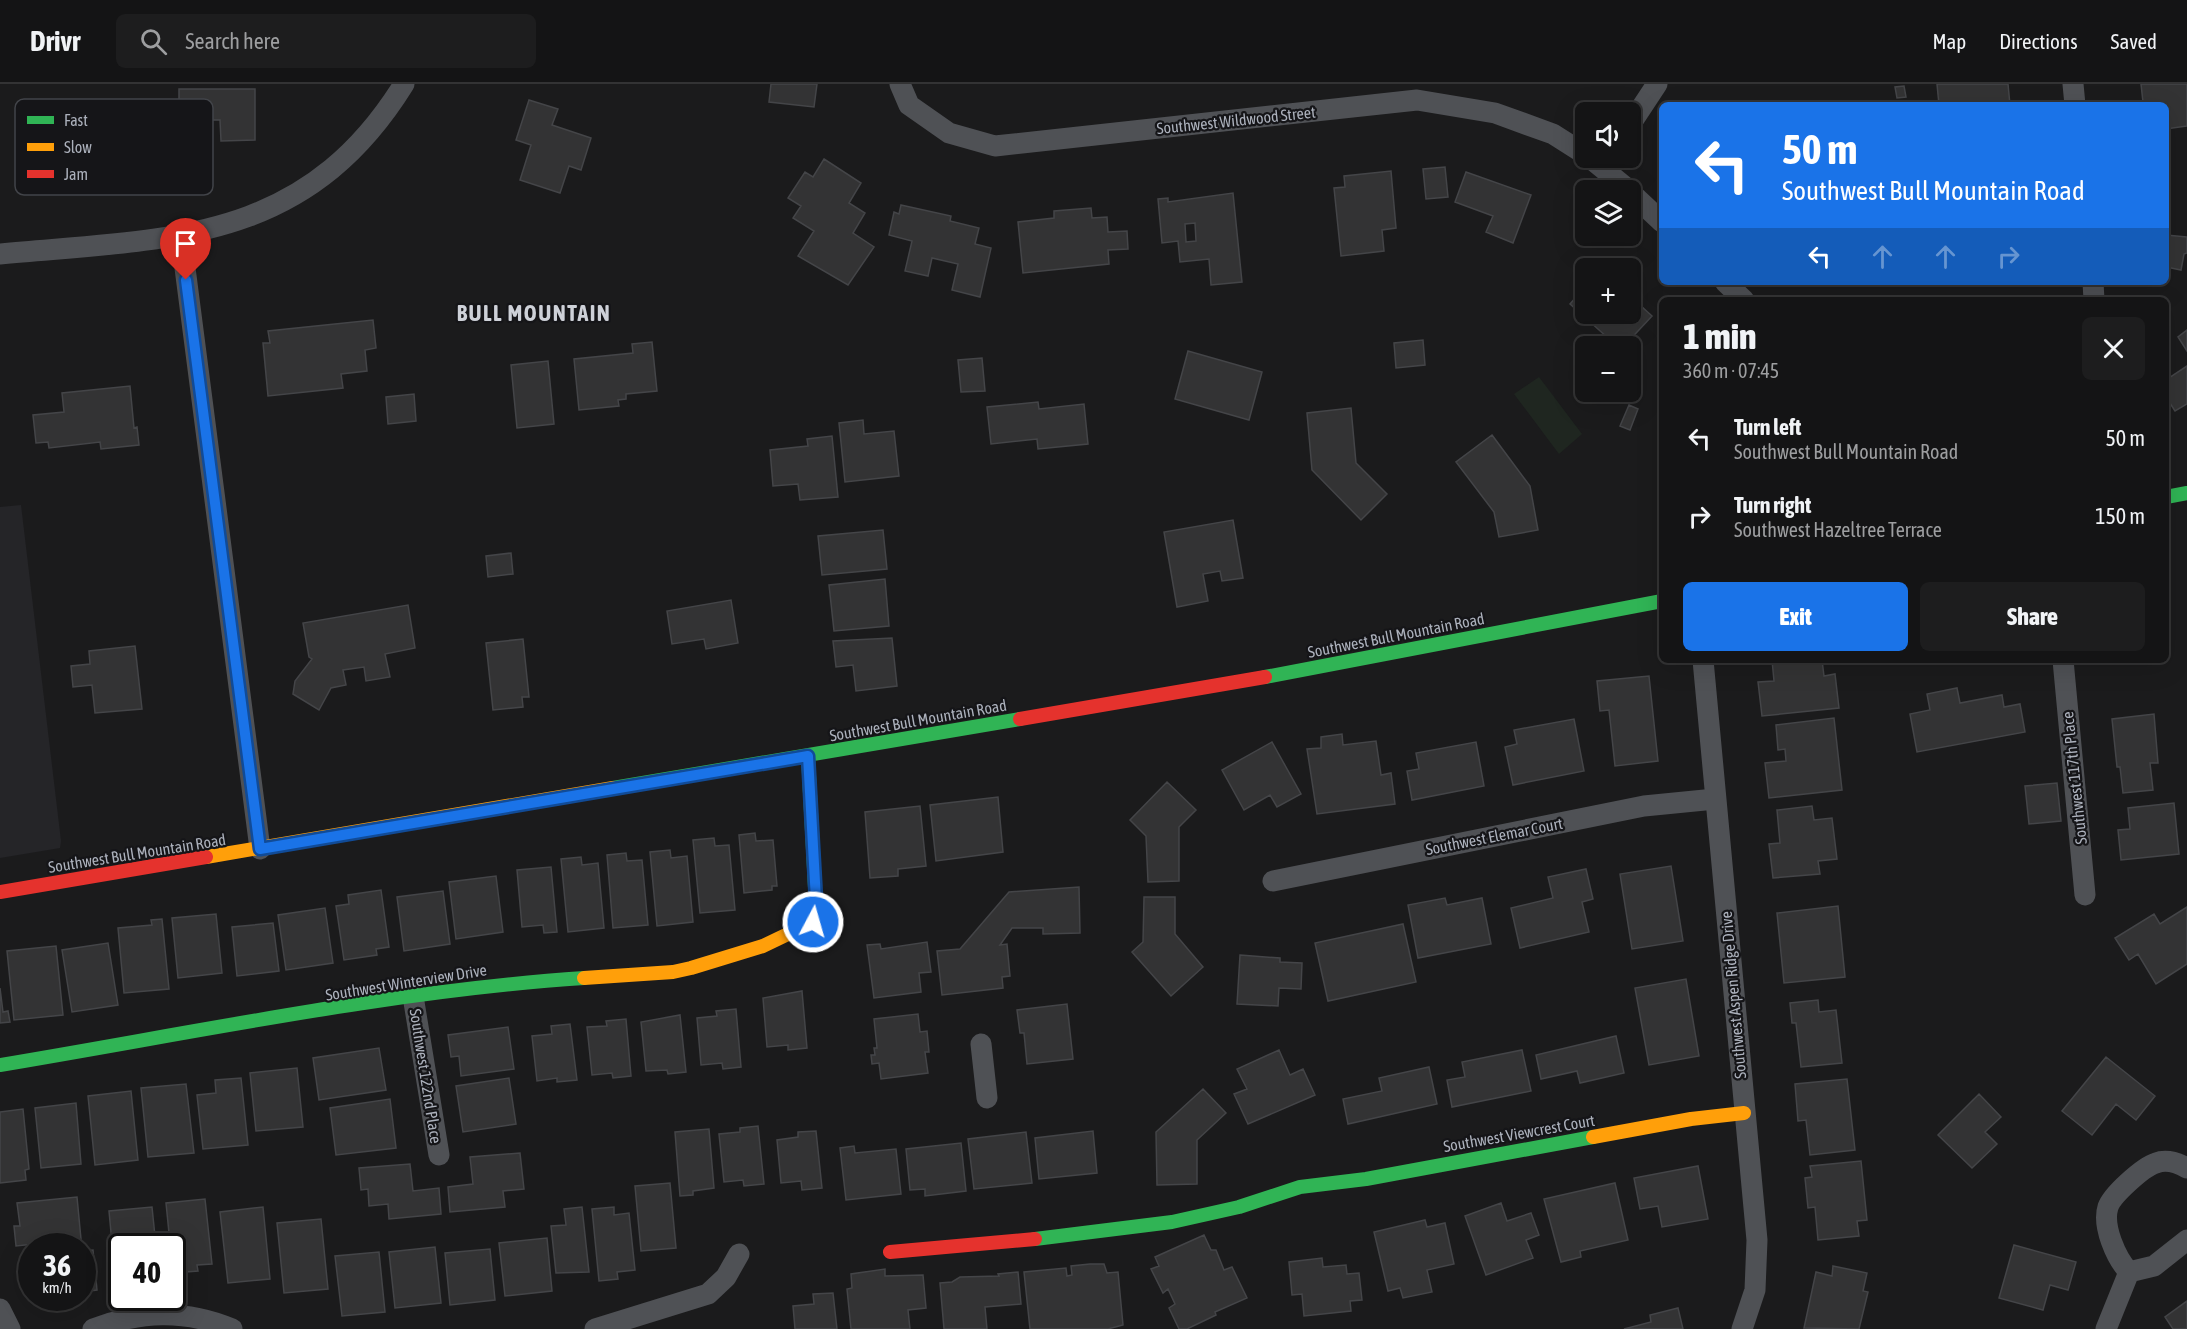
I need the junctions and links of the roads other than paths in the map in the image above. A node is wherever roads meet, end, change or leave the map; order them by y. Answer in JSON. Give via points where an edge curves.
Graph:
{"nodes":[{"id":1,"x":404,"y":84,"type":"edge"},
{"id":2,"x":900,"y":84,"type":"edge"},
{"id":3,"x":1658,"y":84,"type":"edge"},
{"id":4,"x":2073,"y":84,"type":"edge"},
{"id":5,"x":2075,"y":102,"type":"edge"},
{"id":6,"x":1641,"y":109,"type":"edge"},
{"id":7,"x":1575,"y":147,"type":"edge"},
{"id":8,"x":1606,"y":168,"type":"edge"},
{"id":9,"x":1619,"y":180,"type":"edge"},
{"id":10,"x":1641,"y":202,"type":"edge"},
{"id":11,"x":1659,"y":219,"type":"edge"},
{"id":12,"x":181,"y":237,"type":"junction"},
{"id":13,"x":0,"y":254,"type":"edge"},
{"id":14,"x":1728,"y":285,"type":"edge"},
{"id":15,"x":1741,"y":297,"type":"edge"},
{"id":16,"x":2187,"y":493,"type":"edge"},
{"id":17,"x":2169,"y":496,"type":"edge"},
{"id":18,"x":1659,"y":602,"type":"edge"},
{"id":19,"x":1703,"y":663,"type":"edge"},
{"id":20,"x":2063,"y":663,"type":"edge"},
{"id":21,"x":808,"y":756,"type":"junction"},
{"id":22,"x":1716,"y":799,"type":"junction"},
{"id":23,"x":260,"y":849,"type":"junction"},
{"id":24,"x":1273,"y":881,"type":"dead end"},
{"id":25,"x":0,"y":892,"type":"edge"},
{"id":26,"x":2085,"y":896,"type":"dead end"},
{"id":27,"x":412,"y":996,"type":"junction"},
{"id":28,"x":981,"y":1044,"type":"dead end"},
{"id":29,"x":0,"y":1065,"type":"edge"},
{"id":30,"x":987,"y":1098,"type":"dead end"},
{"id":31,"x":1744,"y":1113,"type":"junction"},
{"id":32,"x":439,"y":1155,"type":"dead end"},
{"id":33,"x":2187,"y":1168,"type":"edge"},
{"id":34,"x":2187,"y":1240,"type":"edge"},
{"id":35,"x":890,"y":1252,"type":"dead end"},
{"id":36,"x":739,"y":1254,"type":"dead end"},
{"id":37,"x":2129,"y":1272,"type":"junction"},
{"id":38,"x":0,"y":1309,"type":"edge"},
{"id":39,"x":10,"y":1329,"type":"edge"},
{"id":40,"x":93,"y":1329,"type":"edge"},
{"id":41,"x":232,"y":1329,"type":"edge"},
{"id":42,"x":595,"y":1329,"type":"edge"},
{"id":43,"x":1742,"y":1329,"type":"edge"},
{"id":44,"x":2106,"y":1329,"type":"edge"}],
"edges":[{"from":1,"to":12,"type":"street","via":[[381,119],[341,163],[306,188],[233,224]]},
{"from":2,"to":7,"type":"street","name":"Southwest Wildwood Street","via":[[909,105],[949,133],[995,146],[1417,100],[1495,113]]},
{"from":3,"to":6,"type":"street"},
{"from":4,"to":5,"type":"street"},
{"from":8,"to":9,"type":"street","name":"Southwest Wildwood Street"},
{"from":10,"to":11,"type":"street","name":"Southwest Wildwood Street"},
{"from":12,"to":13,"type":"street"},
{"from":12,"to":23,"type":"street"},
{"from":14,"to":15,"type":"street"},
{"from":16,"to":17,"type":"street"},
{"from":18,"to":21,"type":"street","name":"Southwest Bull Mountain Road","via":[[1240,682]]},
{"from":19,"to":22,"type":"street","name":"Southwest Aspen Ridge Drive"},
{"from":20,"to":26,"type":"street","name":"Southwest 117th Place"},
{"from":21,"to":23,"type":"street","name":"Southwest Bull Mountain Road"},
{"from":21,"to":27,"type":"street","name":"Southwest Winterview Drive","via":[[816,900],[813,922],[748,950],[674,972],[507,983]]},
{"from":22,"to":24,"type":"street","name":"Southwest Elemar Court","via":[[1644,806]]},
{"from":22,"to":31,"type":"street","name":"Southwest Aspen Ridge Drive"},
{"from":23,"to":25,"type":"street","name":"Southwest Bull Mountain Road"},
{"from":27,"to":29,"type":"street","name":"Southwest Winterview Drive"},
{"from":27,"to":32,"type":"street","name":"Southwest 122nd Place"},
{"from":28,"to":30,"type":"street"},
{"from":31,"to":35,"type":"street","name":"Southwest Viewcrest Court","via":[[1300,1187],[1239,1207],[1172,1222]]},
{"from":31,"to":43,"type":"street","name":"Southwest Aspen Ridge Drive","via":[[1757,1261],[1755,1290]]},
{"from":33,"to":37,"type":"street","via":[[2169,1161],[2156,1162],[2143,1170],[2109,1206],[2107,1220],[2112,1239]]},
{"from":34,"to":37,"type":"street","via":[[2154,1266]]},
{"from":36,"to":42,"type":"street","via":[[726,1277],[708,1294]]},
{"from":37,"to":44,"type":"street"},
{"from":38,"to":39,"type":"street"},
{"from":40,"to":41,"type":"street","via":[[142,1315],[179,1314]]}]}
